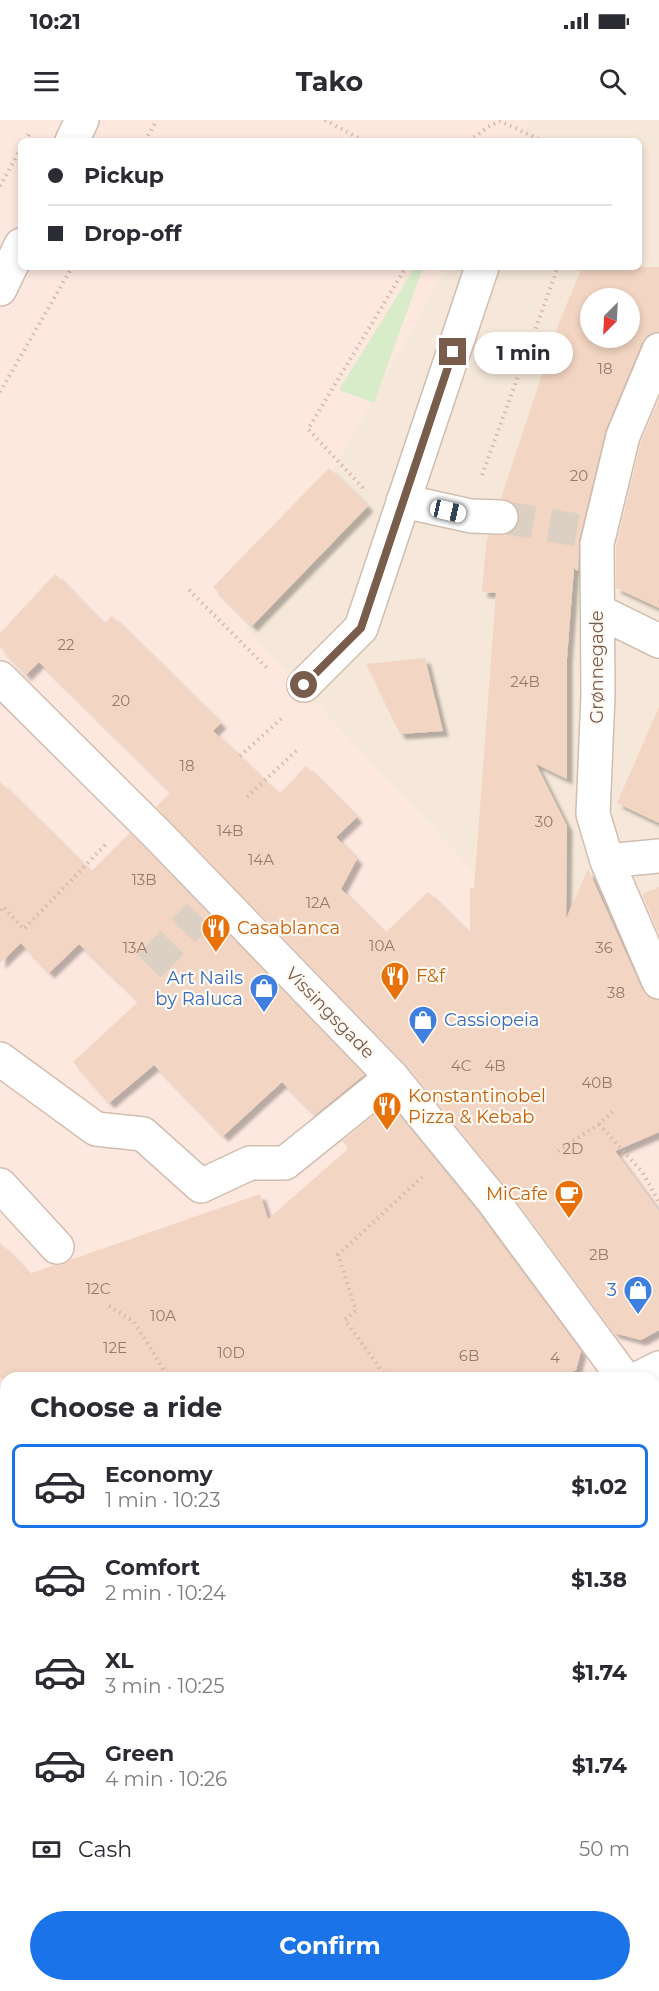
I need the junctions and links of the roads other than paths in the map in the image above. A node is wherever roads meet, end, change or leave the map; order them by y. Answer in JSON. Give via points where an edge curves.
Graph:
{"nodes":[{"id":1,"x":82,"y":120,"type":"edge"},
{"id":2,"x":73,"y":138,"type":"edge"},
{"id":3,"x":18,"y":251,"type":"edge"},
{"id":4,"x":481,"y":270,"type":"edge"},
{"id":5,"x":0,"y":290,"type":"edge"},
{"id":6,"x":659,"y":350,"type":"edge"},
{"id":7,"x":403,"y":501,"type":"junction"},
{"id":8,"x":486,"y":516,"type":"tunnel mouth"},
{"id":9,"x":598,"y":611,"type":"junction"},
{"id":10,"x":659,"y":641,"type":"edge"},
{"id":11,"x":0,"y":678,"type":"edge"},
{"id":12,"x":301,"y":692,"type":"road end"},
{"id":13,"x":659,"y":856,"type":"edge"},
{"id":14,"x":607,"y":861,"type":"junction"},
{"id":15,"x":659,"y":982,"type":"edge"},
{"id":16,"x":0,"y":1059,"type":"edge"},
{"id":17,"x":392,"y":1077,"type":"junction"},
{"id":18,"x":0,"y":1185,"type":"edge"},
{"id":19,"x":57,"y":1247,"type":"dead end"},
{"id":20,"x":620,"y":1372,"type":"edge"}],
"edges":[{"from":1,"to":2,"type":"street"},
{"from":3,"to":5,"type":"street"},
{"from":4,"to":7,"type":"street"},
{"from":6,"to":9,"type":"street","name":"Grønnegade","via":[[588,531],[597,544]]},
{"from":7,"to":8,"type":"street"},
{"from":7,"to":12,"type":"street","via":[[361,628]]},
{"from":9,"to":10,"type":"street"},
{"from":9,"to":14,"type":"street","name":"Grønnegade","via":[[593,814]]},
{"from":11,"to":17,"type":"street","name":"Vissingsgade","via":[[136,814],[208,906]]},
{"from":13,"to":14,"type":"street"},
{"from":14,"to":15,"type":"street","name":"Grønnegade"},
{"from":16,"to":17,"type":"street","via":[[96,1129],[143,1134],[201,1186],[250,1163],[285,1163]]},
{"from":17,"to":20,"type":"street","name":"Vissingsgade","via":[[491,1198]]},
{"from":18,"to":19,"type":"street"}]}
